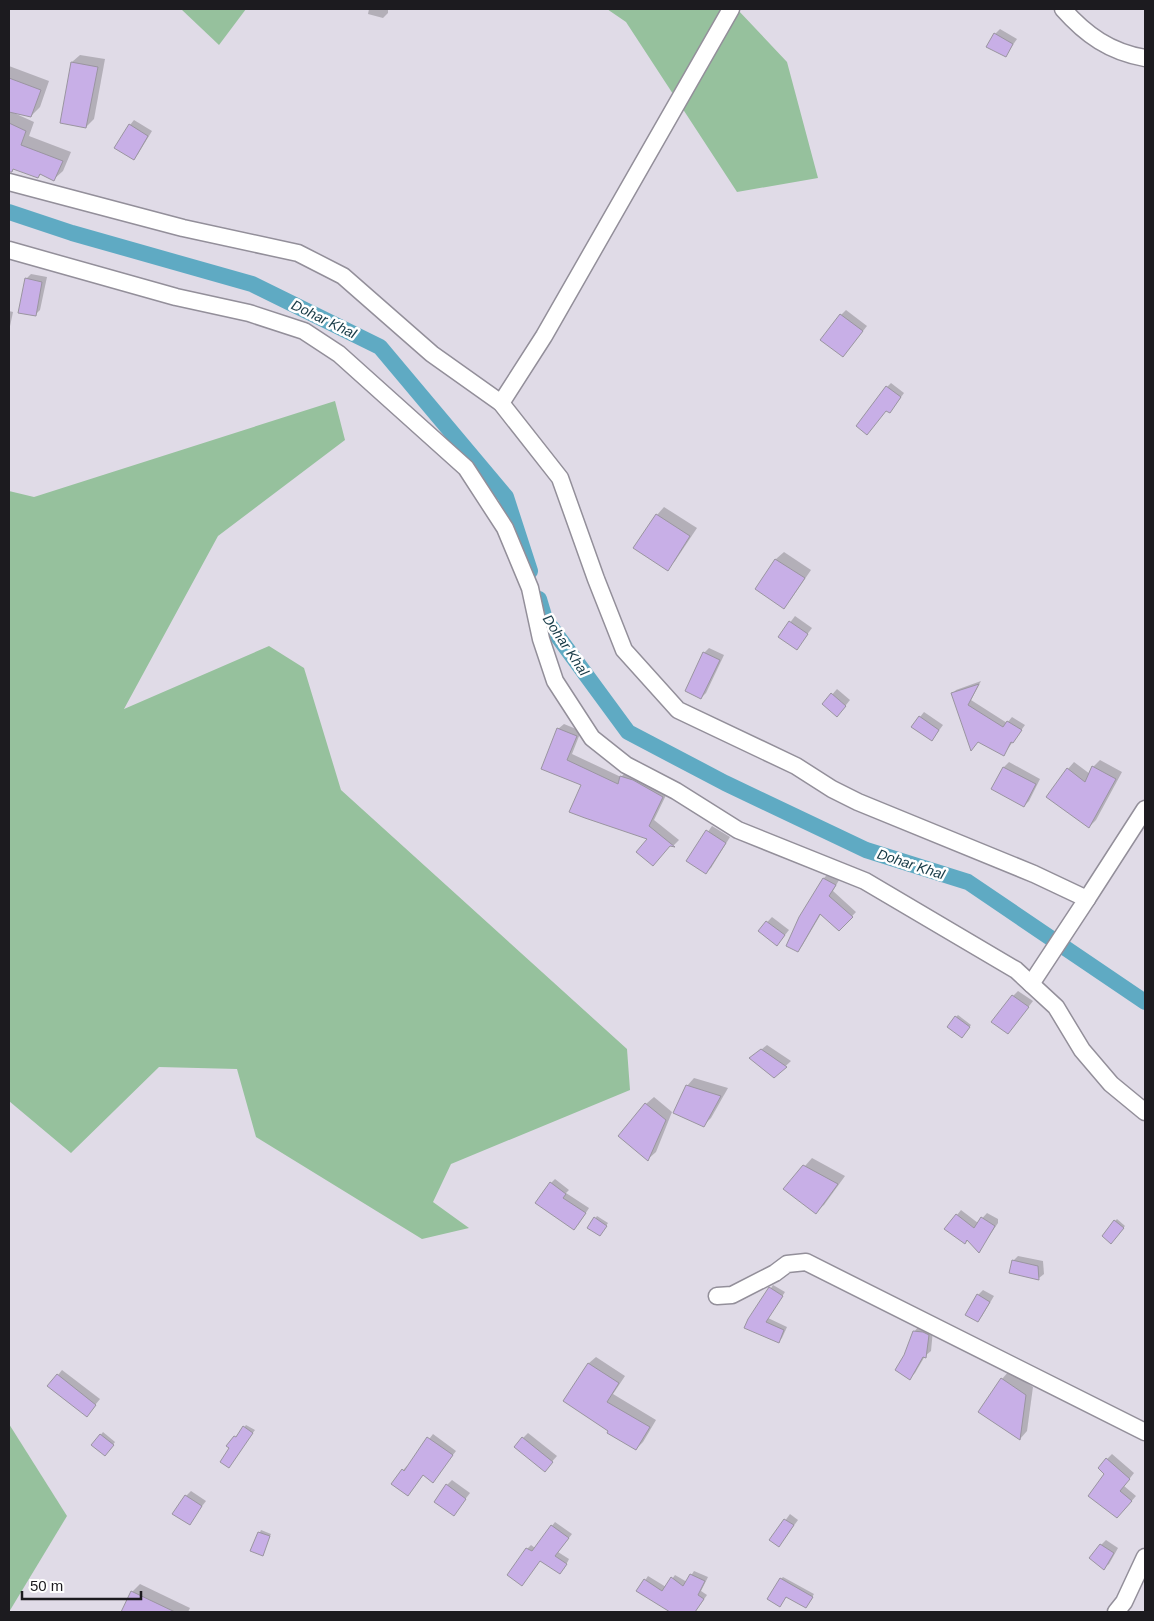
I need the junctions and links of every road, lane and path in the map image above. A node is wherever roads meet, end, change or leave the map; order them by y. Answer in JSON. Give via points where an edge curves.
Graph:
{"nodes":[{"id":1,"x":731,"y":9,"type":"edge"},
{"id":2,"x":1063,"y":9,"type":"edge"},
{"id":3,"x":1145,"y":58,"type":"edge"},
{"id":4,"x":9,"y":182,"type":"edge"},
{"id":5,"x":9,"y":250,"type":"edge"},
{"id":6,"x":501,"y":403,"type":"junction"},
{"id":7,"x":1145,"y":809,"type":"edge"},
{"id":8,"x":1087,"y":899,"type":"junction"},
{"id":9,"x":1031,"y":984,"type":"junction"},
{"id":10,"x":1145,"y":1112,"type":"edge"},
{"id":11,"x":717,"y":1296,"type":"dead end"},
{"id":12,"x":1145,"y":1432,"type":"edge"},
{"id":13,"x":1145,"y":1557,"type":"edge"},
{"id":14,"x":1116,"y":1612,"type":"edge"}],
"edges":[{"from":1,"to":6,"type":"street","via":[[544,336]]},
{"from":2,"to":3,"type":"street","via":[[1075,23],[1105,46]]},
{"from":4,"to":6,"type":"street","via":[[182,228],[298,254],[343,276],[432,354]]},
{"from":5,"to":9,"type":"street","via":[[176,297],[249,313],[304,331],[339,354],[466,468],[505,528],[530,588],[541,639],[555,681],[592,738],[626,764],[738,830],[865,881],[976,945],[1016,970]]},
{"from":6,"to":8,"type":"street","via":[[560,478],[624,650],[678,710],[796,766],[858,802]]},
{"from":7,"to":8,"type":"street"},
{"from":8,"to":9,"type":"street"},
{"from":9,"to":10,"type":"street","via":[[1056,1007],[1082,1050],[1111,1084]]},
{"from":11,"to":12,"type":"street","via":[[732,1295],[786,1264],[806,1262]]},
{"from":13,"to":14,"type":"street"}]}
